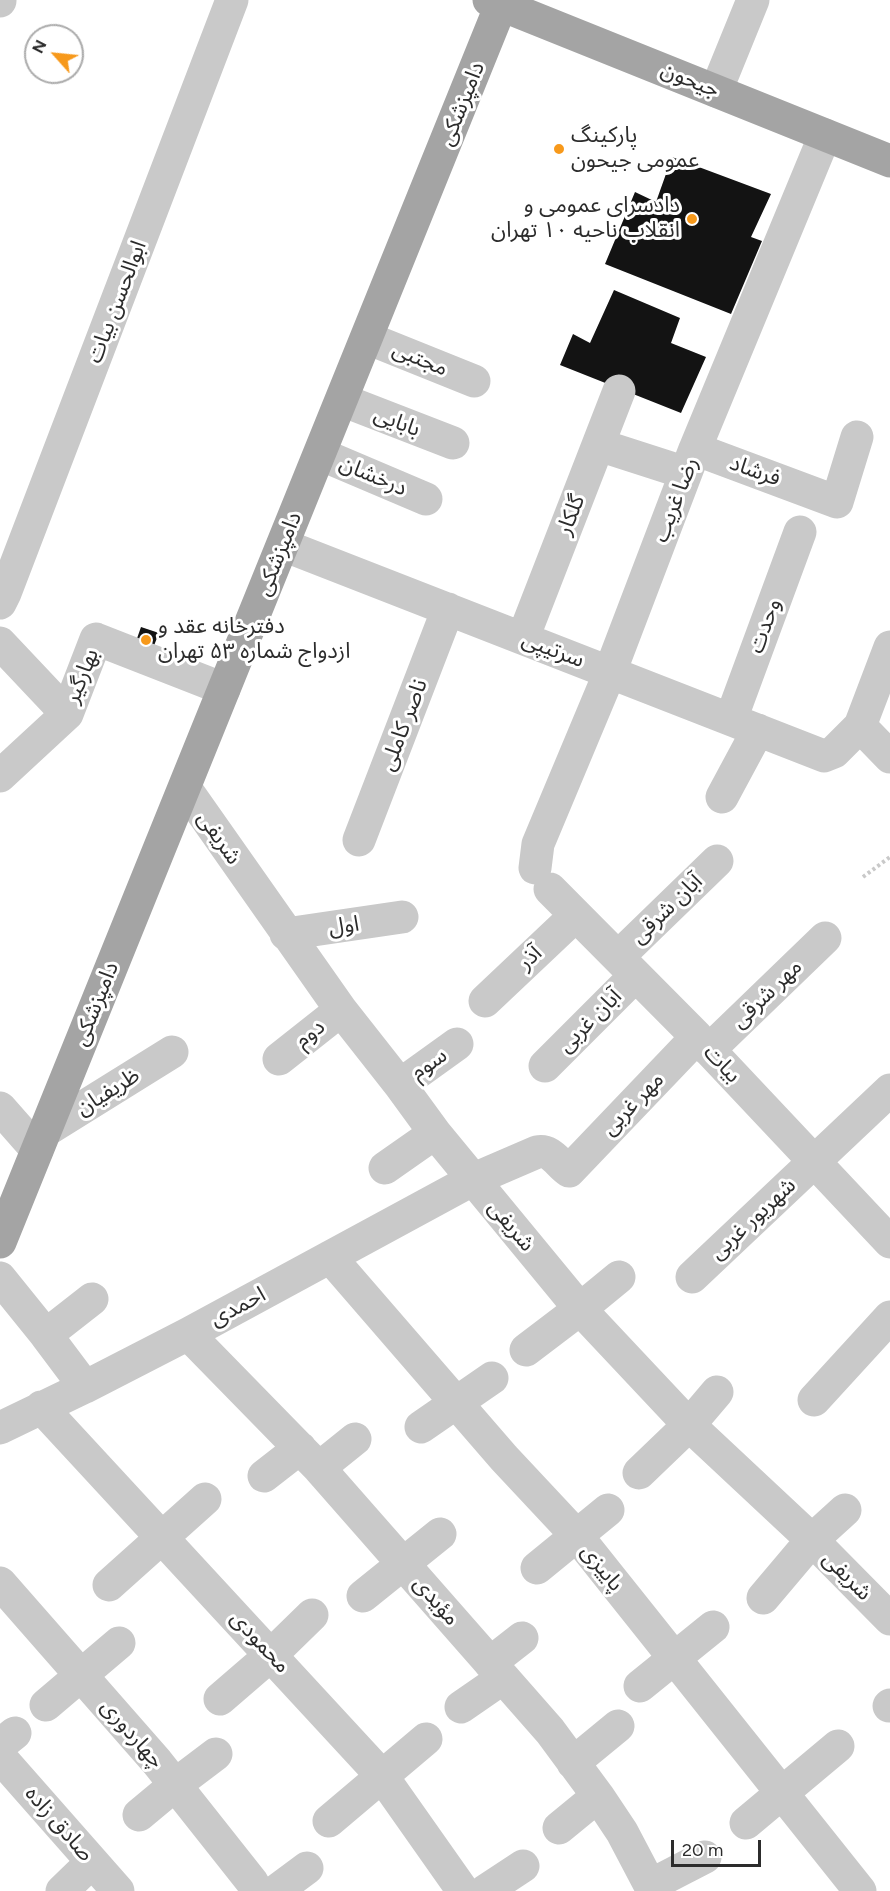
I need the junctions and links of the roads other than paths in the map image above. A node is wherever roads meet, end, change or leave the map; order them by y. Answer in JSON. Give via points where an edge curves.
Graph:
{"nodes":[{"id":1,"x":232,"y":0,"type":"edge"},
{"id":2,"x":753,"y":0,"type":"edge"},
{"id":3,"x":498,"y":2,"type":"edge"},
{"id":4,"x":716,"y":91,"type":"junction"},
{"id":5,"x":825,"y":135,"type":"junction"},
{"id":6,"x":890,"y":161,"type":"edge"},
{"id":7,"x":367,"y":338,"type":"junction"},
{"id":8,"x":474,"y":381,"type":"dead end"},
{"id":9,"x":619,"y":391,"type":"dead end"},
{"id":10,"x":342,"y":400,"type":"junction"},
{"id":11,"x":857,"y":437,"type":"dead end"},
{"id":12,"x":453,"y":443,"type":"dead end"},
{"id":13,"x":599,"y":445,"type":"junction"},
{"id":14,"x":320,"y":454,"type":"junction"},
{"id":15,"x":691,"y":461,"type":"junction"},
{"id":16,"x":426,"y":499,"type":"dead end"},
{"id":17,"x":800,"y":532,"type":"dead end"},
{"id":18,"x":283,"y":545,"type":"junction"},
{"id":19,"x":0,"y":603,"type":"edge"},
{"id":20,"x":448,"y":609,"type":"junction"},
{"id":21,"x":523,"y":638,"type":"junction"},
{"id":22,"x":0,"y":643,"type":"edge"},
{"id":23,"x":890,"y":647,"type":"edge"},
{"id":24,"x":610,"y":672,"type":"junction"},
{"id":25,"x":224,"y":689,"type":"junction"},
{"id":26,"x":67,"y":714,"type":"junction"},
{"id":27,"x":744,"y":724,"type":"junction"},
{"id":28,"x":860,"y":726,"type":"junction"},
{"id":29,"x":890,"y":757,"type":"edge"},
{"id":30,"x":0,"y":776,"type":"edge"},
{"id":31,"x":185,"y":788,"type":"junction"},
{"id":32,"x":722,"y":797,"type":"dead end"},
{"id":33,"x":360,"y":840,"type":"dead end"},
{"id":34,"x":717,"y":861,"type":"dead end"},
{"id":35,"x":542,"y":879,"type":"joint"},
{"id":36,"x":576,"y":915,"type":"junction"},
{"id":37,"x":402,"y":917,"type":"dead end"},
{"id":38,"x":286,"y":934,"type":"junction"},
{"id":39,"x":825,"y":938,"type":"dead end"},
{"id":40,"x":627,"y":967,"type":"junction"},
{"id":41,"x":485,"y":1001,"type":"dead end"},
{"id":42,"x":340,"y":1010,"type":"junction"},
{"id":43,"x":457,"y":1044,"type":"dead end"},
{"id":44,"x":704,"y":1044,"type":"junction"},
{"id":45,"x":172,"y":1052,"type":"dead end"},
{"id":46,"x":279,"y":1059,"type":"dead end"},
{"id":47,"x":545,"y":1066,"type":"dead end"},
{"id":48,"x":400,"y":1084,"type":"junction"},
{"id":49,"x":890,"y":1090,"type":"edge"},
{"id":50,"x":0,"y":1108,"type":"edge"},
{"id":51,"x":435,"y":1133,"type":"junction"},
{"id":52,"x":41,"y":1141,"type":"junction"},
{"id":53,"x":543,"y":1151,"type":"joint"},
{"id":54,"x":814,"y":1161,"type":"junction"},
{"id":55,"x":385,"y":1168,"type":"dead end"},
{"id":56,"x":472,"y":1180,"type":"junction"},
{"id":57,"x":0,"y":1242,"type":"edge"},
{"id":58,"x":890,"y":1242,"type":"edge"},
{"id":59,"x":330,"y":1257,"type":"junction"},
{"id":60,"x":618,"y":1277,"type":"dead end"},
{"id":61,"x":692,"y":1277,"type":"dead end"},
{"id":62,"x":0,"y":1278,"type":"edge"},
{"id":63,"x":92,"y":1299,"type":"dead end"},
{"id":64,"x":580,"y":1309,"type":"junction"},
{"id":65,"x":890,"y":1317,"type":"edge"},
{"id":66,"x":188,"y":1334,"type":"junction"},
{"id":67,"x":46,"y":1335,"type":"junction"},
{"id":68,"x":526,"y":1350,"type":"dead end"},
{"id":69,"x":492,"y":1378,"type":"dead end"},
{"id":70,"x":85,"y":1387,"type":"junction"},
{"id":71,"x":717,"y":1392,"type":"dead end"},
{"id":72,"x":814,"y":1400,"type":"dead end"},
{"id":73,"x":457,"y":1403,"type":"junction"},
{"id":74,"x":41,"y":1407,"type":"junction"},
{"id":75,"x":689,"y":1425,"type":"junction"},
{"id":76,"x":421,"y":1427,"type":"dead end"},
{"id":77,"x":0,"y":1428,"type":"edge"},
{"id":78,"x":355,"y":1438,"type":"dead end"},
{"id":79,"x":309,"y":1458,"type":"junction"},
{"id":80,"x":639,"y":1473,"type":"dead end"},
{"id":81,"x":264,"y":1476,"type":"dead end"},
{"id":82,"x":205,"y":1499,"type":"dead end"},
{"id":83,"x":608,"y":1510,"type":"dead end"},
{"id":84,"x":845,"y":1510,"type":"dead end"},
{"id":85,"x":440,"y":1534,"type":"dead end"},
{"id":86,"x":577,"y":1536,"type":"junction"},
{"id":87,"x":163,"y":1538,"type":"junction"},
{"id":88,"x":812,"y":1540,"type":"junction"},
{"id":89,"x":404,"y":1564,"type":"junction"},
{"id":90,"x":537,"y":1568,"type":"dead end"},
{"id":91,"x":0,"y":1583,"type":"edge"},
{"id":92,"x":110,"y":1585,"type":"dead end"},
{"id":93,"x":363,"y":1596,"type":"dead end"},
{"id":94,"x":763,"y":1598,"type":"dead end"},
{"id":95,"x":312,"y":1615,"type":"dead end"},
{"id":96,"x":890,"y":1619,"type":"edge"},
{"id":97,"x":713,"y":1627,"type":"dead end"},
{"id":98,"x":522,"y":1638,"type":"dead end"},
{"id":99,"x":119,"y":1643,"type":"dead end"},
{"id":100,"x":271,"y":1654,"type":"junction"},
{"id":101,"x":674,"y":1658,"type":"junction"},
{"id":102,"x":496,"y":1670,"type":"junction"},
{"id":103,"x":81,"y":1674,"type":"junction"},
{"id":104,"x":640,"y":1686,"type":"dead end"},
{"id":105,"x":220,"y":1699,"type":"dead end"},
{"id":106,"x":45,"y":1705,"type":"dead end"},
{"id":107,"x":460,"y":1707,"type":"dead end"},
{"id":108,"x":618,"y":1726,"type":"dead end"},
{"id":109,"x":426,"y":1739,"type":"dead end"},
{"id":110,"x":838,"y":1746,"type":"dead end"},
{"id":111,"x":3,"y":1751,"type":"edge"},
{"id":112,"x":216,"y":1754,"type":"dead end"},
{"id":113,"x":573,"y":1763,"type":"junction"},
{"id":114,"x":382,"y":1776,"type":"junction"},
{"id":115,"x":175,"y":1785,"type":"junction"},
{"id":116,"x":781,"y":1793,"type":"junction"},
{"id":117,"x":598,"y":1796,"type":"junction"},
{"id":118,"x":139,"y":1815,"type":"dead end"},
{"id":119,"x":329,"y":1821,"type":"dead end"},
{"id":120,"x":746,"y":1823,"type":"dead end"},
{"id":121,"x":559,"y":1828,"type":"dead end"},
{"id":122,"x":705,"y":1857,"type":"dead end"},
{"id":123,"x":92,"y":1862,"type":"junction"},
{"id":124,"x":523,"y":1866,"type":"dead end"},
{"id":125,"x":307,"y":1868,"type":"dead end"},
{"id":126,"x":652,"y":1888,"type":"edge"},
{"id":127,"x":62,"y":1891,"type":"edge"},
{"id":128,"x":118,"y":1891,"type":"edge"},
{"id":129,"x":257,"y":1891,"type":"edge"},
{"id":130,"x":276,"y":1891,"type":"edge"},
{"id":131,"x":463,"y":1891,"type":"edge"},
{"id":132,"x":484,"y":1891,"type":"edge"},
{"id":133,"x":860,"y":1891,"type":"edge"}],
"edges":[{"from":1,"to":19,"type":"street","name":"ابوالحسن بیات"},
{"from":2,"to":4,"type":"street"},
{"from":3,"to":4,"type":"main road","name":"جیحون"},
{"from":3,"to":7,"type":"main road","name":"دامپزشکی"},
{"from":4,"to":5,"type":"main road","name":"جیحون"},
{"from":5,"to":6,"type":"main road","name":"جیحون"},
{"from":5,"to":15,"type":"street","name":"رضا غریب"},
{"from":7,"to":8,"type":"street","name":"مجتبی"},
{"from":7,"to":10,"type":"main road","name":"دامپزشکی"},
{"from":9,"to":13,"type":"street","name":"گلکار"},
{"from":10,"to":12,"type":"street","name":"بابایی"},
{"from":10,"to":14,"type":"main road","name":"دامپزشکی"},
{"from":11,"to":15,"type":"street","name":"فرشاد","via":[[837,502]]},
{"from":13,"to":15,"type":"street","name":"فرشاد"},
{"from":13,"to":21,"type":"street","name":"گلکار"},
{"from":14,"to":16,"type":"street","name":"درخشان"},
{"from":14,"to":18,"type":"main road","name":"دامپزشکی"},
{"from":15,"to":24,"type":"street","name":"رضا غریب"},
{"from":17,"to":27,"type":"street","name":"وحدت"},
{"from":18,"to":20,"type":"street","name":"سرتیپی"},
{"from":18,"to":25,"type":"main road","name":"دامپزشکی"},
{"from":20,"to":21,"type":"street","name":"سرتیپی"},
{"from":20,"to":33,"type":"street","name":"ناصر کاملی"},
{"from":21,"to":24,"type":"street","name":"سرتیپی"},
{"from":22,"to":26,"type":"street","name":"بهارگیر"},
{"from":23,"to":28,"type":"street"},
{"from":24,"to":27,"type":"street","name":"سرتیپی"},
{"from":24,"to":35,"type":"street","name":"رضا غریب","via":[[538,844]]},
{"from":25,"to":26,"type":"street","name":"بهارگیر","via":[[96,639]]},
{"from":25,"to":31,"type":"main road","name":"دامپزشکی"},
{"from":26,"to":30,"type":"street"},
{"from":27,"to":28,"type":"street","name":"سرتیپی","via":[[824,756],[834,752]]},
{"from":27,"to":32,"type":"street"},
{"from":28,"to":29,"type":"street"},
{"from":31,"to":38,"type":"street","name":"شریفی"},
{"from":31,"to":52,"type":"main road","name":"دامپزشکی"},
{"from":34,"to":40,"type":"street","name":"آبان شرقی"},
{"from":35,"to":36,"type":"street","name":"بیات"},
{"from":36,"to":40,"type":"street","name":"بیات"},
{"from":36,"to":41,"type":"street","name":"آذر"},
{"from":37,"to":38,"type":"street","name":"اول"},
{"from":38,"to":42,"type":"street","name":"شریفی"},
{"from":39,"to":44,"type":"street","name":"مهر شرقی"},
{"from":40,"to":44,"type":"street","name":"بیات"},
{"from":40,"to":47,"type":"street","name":"آبان غربی"},
{"from":42,"to":46,"type":"street","name":"دوم"},
{"from":42,"to":48,"type":"street","name":"شریفی"},
{"from":43,"to":48,"type":"street","name":"سوم"},
{"from":44,"to":53,"type":"street","name":"مهر غربی","via":[[569,1171]]},
{"from":44,"to":54,"type":"street","name":"بیات"},
{"from":45,"to":52,"type":"street","name":"ظریفیان"},
{"from":48,"to":51,"type":"street","name":"شریفی"},
{"from":49,"to":54,"type":"street","name":"شهریور غربی"},
{"from":50,"to":52,"type":"street"},
{"from":51,"to":55,"type":"street"},
{"from":51,"to":56,"type":"street","name":"شریفی"},
{"from":52,"to":57,"type":"main road","name":"دامپزشکی"},
{"from":53,"to":56,"type":"street","name":"احمدی"},
{"from":54,"to":58,"type":"street","name":"بیات"},
{"from":54,"to":61,"type":"street","name":"شهریور غربی"},
{"from":56,"to":59,"type":"street","name":"احمدی"},
{"from":56,"to":64,"type":"street","name":"شریفی"},
{"from":59,"to":66,"type":"street","name":"احمدی"},
{"from":59,"to":73,"type":"street","name":"پاییزی"},
{"from":60,"to":64,"type":"street"},
{"from":62,"to":67,"type":"street"},
{"from":63,"to":67,"type":"street"},
{"from":64,"to":68,"type":"street"},
{"from":64,"to":75,"type":"street","name":"شریفی"},
{"from":65,"to":72,"type":"street"},
{"from":66,"to":70,"type":"street","name":"احمدی"},
{"from":66,"to":79,"type":"street","name":"مؤیدی"},
{"from":67,"to":70,"type":"street"},
{"from":69,"to":73,"type":"street"},
{"from":70,"to":74,"type":"street","name":"احمدی"},
{"from":71,"to":75,"type":"street"},
{"from":73,"to":76,"type":"street"},
{"from":73,"to":86,"type":"street","name":"پاییزی"},
{"from":74,"to":77,"type":"street","name":"احمدی"},
{"from":74,"to":87,"type":"street","name":"محمودی"},
{"from":75,"to":80,"type":"street"},
{"from":75,"to":88,"type":"street","name":"شریفی"},
{"from":78,"to":79,"type":"street"},
{"from":79,"to":81,"type":"street"},
{"from":79,"to":89,"type":"street","name":"مؤیدی"},
{"from":82,"to":87,"type":"street"},
{"from":83,"to":86,"type":"street"},
{"from":84,"to":88,"type":"street"},
{"from":85,"to":89,"type":"street"},
{"from":86,"to":90,"type":"street"},
{"from":86,"to":101,"type":"street","name":"پاییزی"},
{"from":87,"to":92,"type":"street"},
{"from":87,"to":100,"type":"street","name":"محمودی"},
{"from":88,"to":94,"type":"street"},
{"from":88,"to":96,"type":"street","name":"شریفی"},
{"from":89,"to":93,"type":"street"},
{"from":89,"to":102,"type":"street","name":"مؤیدی"},
{"from":91,"to":103,"type":"street","name":"چهاردوری"},
{"from":95,"to":100,"type":"street"},
{"from":97,"to":101,"type":"street"},
{"from":98,"to":102,"type":"street"},
{"from":99,"to":103,"type":"street"},
{"from":100,"to":105,"type":"street"},
{"from":100,"to":114,"type":"street","name":"محمودی"},
{"from":101,"to":104,"type":"street"},
{"from":101,"to":116,"type":"street","name":"پاییزی"},
{"from":102,"to":107,"type":"street"},
{"from":102,"to":113,"type":"street","name":"مؤیدی"},
{"from":103,"to":106,"type":"street"},
{"from":103,"to":115,"type":"street","name":"چهاردوری"},
{"from":108,"to":113,"type":"street"},
{"from":109,"to":114,"type":"street"},
{"from":110,"to":116,"type":"street"},
{"from":111,"to":123,"type":"street","name":"صادق زاده"},
{"from":112,"to":115,"type":"street"},
{"from":113,"to":117,"type":"street","name":"مؤیدی"},
{"from":114,"to":119,"type":"street"},
{"from":114,"to":131,"type":"street","name":"محمودی"},
{"from":115,"to":118,"type":"street"},
{"from":115,"to":129,"type":"street","name":"چهاردوری"},
{"from":116,"to":120,"type":"street"},
{"from":116,"to":133,"type":"street","name":"پاییزی"},
{"from":117,"to":121,"type":"street"},
{"from":117,"to":126,"type":"street","name":"مؤیدی"},
{"from":122,"to":126,"type":"street"},
{"from":123,"to":127,"type":"street"},
{"from":123,"to":128,"type":"street","name":"صادق زاده"},
{"from":124,"to":132,"type":"street"},
{"from":125,"to":130,"type":"street"}]}
